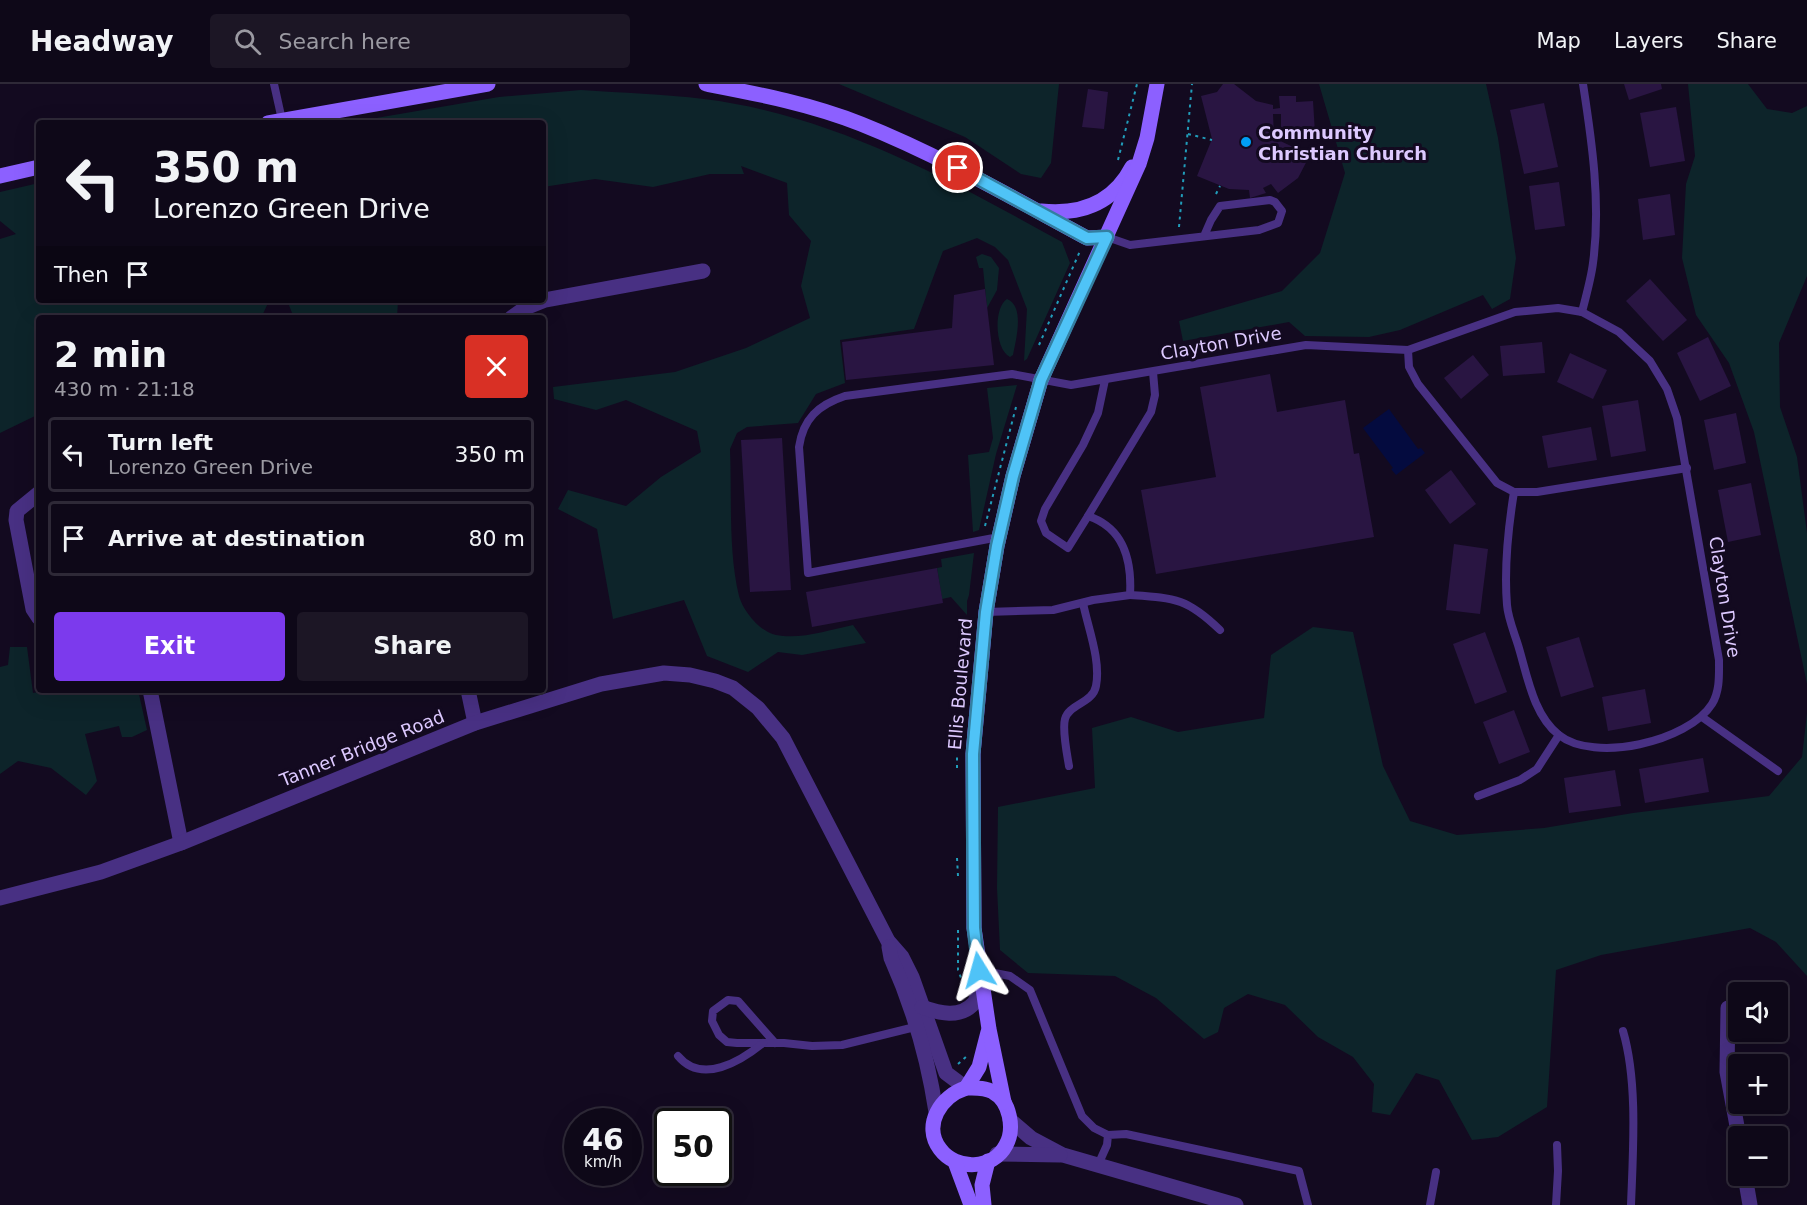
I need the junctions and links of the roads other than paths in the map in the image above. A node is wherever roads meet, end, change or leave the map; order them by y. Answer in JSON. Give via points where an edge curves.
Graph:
{"nodes":[{"id":1,"x":274,"y":84,"type":"edge"},
{"id":2,"x":488,"y":84,"type":"edge"},
{"id":3,"x":706,"y":84,"type":"edge"},
{"id":4,"x":1157,"y":84,"type":"edge"},
{"id":5,"x":1583,"y":84,"type":"edge"},
{"id":6,"x":275,"y":120,"type":"edge"},
{"id":7,"x":286,"y":120,"type":"edge"},
{"id":8,"x":1147,"y":138,"type":"junction"},
{"id":9,"x":36,"y":168,"type":"edge"},
{"id":10,"x":0,"y":176,"type":"edge"},
{"id":11,"x":1022,"y":203,"type":"junction"},
{"id":12,"x":1204,"y":236,"type":"junction"},
{"id":13,"x":1107,"y":237,"type":"junction"},
{"id":14,"x":703,"y":271,"type":"dead end"},
{"id":15,"x":546,"y":300,"type":"edge"},
{"id":16,"x":538,"y":303,"type":"edge"},
{"id":17,"x":1582,"y":312,"type":"junction"},
{"id":18,"x":515,"y":315,"type":"edge"},
{"id":19,"x":1408,"y":350,"type":"junction"},
{"id":20,"x":1153,"y":372,"type":"junction"},
{"id":21,"x":1041,"y":380,"type":"junction"},
{"id":22,"x":1105,"y":380,"type":"junction"},
{"id":23,"x":1687,"y":468,"type":"junction"},
{"id":24,"x":1514,"y":492,"type":"junction"},
{"id":25,"x":36,"y":495,"type":"edge"},
{"id":26,"x":1088,"y":516,"type":"junction"},
{"id":27,"x":999,"y":537,"type":"junction"},
{"id":28,"x":1130,"y":595,"type":"junction"},
{"id":29,"x":1083,"y":603,"type":"junction"},
{"id":30,"x":986,"y":612,"type":"junction"},
{"id":31,"x":36,"y":614,"type":"edge"},
{"id":32,"x":1220,"y":630,"type":"dead end"},
{"id":33,"x":151,"y":693,"type":"edge"},
{"id":34,"x":469,"y":693,"type":"edge"},
{"id":35,"x":1702,"y":717,"type":"junction"},
{"id":36,"x":475,"y":723,"type":"junction"},
{"id":37,"x":1559,"y":735,"type":"junction"},
{"id":38,"x":1068,"y":766,"type":"dead end"},
{"id":39,"x":1778,"y":771,"type":"dead end"},
{"id":40,"x":1478,"y":796,"type":"dead end"},
{"id":41,"x":181,"y":843,"type":"junction"},
{"id":42,"x":0,"y":898,"type":"edge"},
{"id":43,"x":888,"y":941,"type":"junction"},
{"id":44,"x":980,"y":977,"type":"junction"},
{"id":45,"x":922,"y":1007,"type":"junction"},
{"id":46,"x":1728,"y":1008,"type":"dead end"},
{"id":47,"x":922,"y":1025,"type":"junction"},
{"id":48,"x":989,"y":1029,"type":"junction"},
{"id":49,"x":1623,"y":1031,"type":"dead end"},
{"id":50,"x":764,"y":1043,"type":"junction"},
{"id":51,"x":775,"y":1043,"type":"junction"},
{"id":52,"x":678,"y":1056,"type":"dead end"},
{"id":53,"x":966,"y":1088,"type":"junction"},
{"id":54,"x":1004,"y":1102,"type":"junction"},
{"id":55,"x":936,"y":1112,"type":"junction"},
{"id":56,"x":1010,"y":1120,"type":"junction"},
{"id":57,"x":1736,"y":1126,"type":"edge"},
{"id":58,"x":1108,"y":1135,"type":"junction"},
{"id":59,"x":1557,"y":1145,"type":"dead end"},
{"id":60,"x":1063,"y":1155,"type":"junction"},
{"id":61,"x":993,"y":1157,"type":"junction"},
{"id":62,"x":955,"y":1162,"type":"junction"},
{"id":63,"x":1098,"y":1165,"type":"junction"},
{"id":64,"x":1436,"y":1172,"type":"dead end"},
{"id":65,"x":1747,"y":1186,"type":"edge"},
{"id":66,"x":971,"y":1205,"type":"edge"},
{"id":67,"x":984,"y":1205,"type":"edge"},
{"id":68,"x":1231,"y":1205,"type":"edge"},
{"id":69,"x":1308,"y":1205,"type":"edge"},
{"id":70,"x":1430,"y":1205,"type":"edge"},
{"id":71,"x":1556,"y":1205,"type":"edge"},
{"id":72,"x":1631,"y":1205,"type":"edge"},
{"id":73,"x":1750,"y":1205,"type":"edge"}],
"edges":[{"from":1,"to":6,"type":"lane"},
{"from":2,"to":7,"type":"main road"},
{"from":3,"to":11,"type":"main road","via":[[776,98],[860,124]]},
{"from":4,"to":8,"type":"main road","name":"Ellis Boulevard"},
{"from":5,"to":17,"type":"lane","via":[[1592,136],[1595,211],[1593,262]]},
{"from":8,"to":11,"type":"main road","via":[[1128,173],[1110,194],[1092,206],[1053,212]]},
{"from":8,"to":13,"type":"main road","name":"Ellis Boulevard"},
{"from":9,"to":10,"type":"main road"},
{"from":11,"to":13,"type":"main road","via":[[1087,238]]},
{"from":12,"to":12,"type":"lane","via":[[1272,227],[1282,218],[1282,211],[1270,200],[1225,204],[1216,210]]},
{"from":12,"to":13,"type":"lane","via":[[1130,245]]},
{"from":13,"to":21,"type":"main road","name":"Ellis Boulevard"},
{"from":14,"to":15,"type":"street"},
{"from":16,"to":18,"type":"street"},
{"from":17,"to":19,"type":"lane","name":"Clayton Drive","via":[[1558,308],[1515,312]]},
{"from":17,"to":23,"type":"lane","name":"Clayton Drive","via":[[1618,332],[1650,361],[1667,389]]},
{"from":19,"to":20,"type":"lane","name":"Clayton Drive","via":[[1306,345]]},
{"from":19,"to":24,"type":"lane","via":[[1409,367],[1418,384],[1497,483]]},
{"from":20,"to":22,"type":"lane","name":"Clayton Drive"},
{"from":20,"to":26,"type":"lane","via":[[1155,395],[1151,412]]},
{"from":21,"to":22,"type":"lane","name":"Clayton Drive","via":[[1071,385]]},
{"from":21,"to":27,"type":"main road","name":"Ellis Boulevard"},
{"from":21,"to":27,"type":"lane","name":"Clayton Drive","via":[[1012,374],[845,396],[828,401],[815,411],[801,434],[808,573]]},
{"from":22,"to":26,"type":"lane","via":[[1098,413],[1041,521],[1046,533],[1068,548]]},
{"from":23,"to":24,"type":"lane","via":[[1537,492]]},
{"from":23,"to":35,"type":"lane","name":"Clayton Drive","via":[[1719,660],[1719,684],[1713,703]]},
{"from":24,"to":37,"type":"lane","via":[[1507,608],[1537,703]]},
{"from":25,"to":31,"type":"street","via":[[17,511],[16,520]]},
{"from":26,"to":28,"type":"lane","via":[[1102,520],[1122,544]]},
{"from":27,"to":30,"type":"main road","name":"Ellis Boulevard"},
{"from":28,"to":29,"type":"lane"},
{"from":28,"to":32,"type":"lane","via":[[1184,601]]},
{"from":29,"to":30,"type":"lane","via":[[1053,610]]},
{"from":29,"to":38,"type":"lane","via":[[1097,665],[1096,688],[1064,720]]},
{"from":30,"to":44,"type":"main road","name":"Ellis Boulevard","via":[[973,754],[974,928]]},
{"from":33,"to":41,"type":"street"},
{"from":34,"to":36,"type":"street"},
{"from":35,"to":37,"type":"lane","name":"Clayton Drive","via":[[1673,734],[1607,749],[1572,742]]},
{"from":35,"to":39,"type":"lane"},
{"from":36,"to":41,"type":"street","name":"Tanner Bridge Road"},
{"from":36,"to":43,"type":"street","name":"Tanner Bridge Road","via":[[601,684],[664,673],[690,675],[733,688],[758,708],[783,738]]},
{"from":37,"to":40,"type":"lane","via":[[1537,769]]},
{"from":41,"to":42,"type":"street","name":"Tanner Bridge Road","via":[[101,872]]},
{"from":43,"to":45,"type":"street","name":"Tanner Bridge Road","via":[[902,957]]},
{"from":43,"to":47,"type":"street","name":"Tanner Bridge Road","via":[[891,958]]},
{"from":44,"to":45,"type":"street","via":[[974,1003],[961,1011],[943,1015]]},
{"from":44,"to":48,"type":"main road","name":"Ellis Boulevard"},
{"from":44,"to":58,"type":"lane","via":[[1010,976],[1029,990],[1082,1116]]},
{"from":45,"to":47,"type":"street","name":"Tanner Bridge Road"},
{"from":46,"to":57,"type":"street","via":[[1727,1072]]},
{"from":47,"to":51,"type":"lane","via":[[842,1045]]},
{"from":47,"to":53,"type":"street","name":"Tanner Bridge Road","via":[[946,1073]]},
{"from":47,"to":55,"type":"street","name":"Tanner Bridge Road"},
{"from":48,"to":53,"type":"main road","name":"Ellis Boulevard","via":[[979,1067]]},
{"from":48,"to":54,"type":"main road","name":"Ellis Boulevard"},
{"from":49,"to":72,"type":"lane","via":[[1632,1099]]},
{"from":50,"to":51,"type":"lane"},
{"from":50,"to":51,"type":"lane","via":[[727,1041],[714,1029],[713,1011],[728,1000],[738,1001]]},
{"from":50,"to":52,"type":"lane","via":[[742,1060],[717,1069],[692,1068]]},
{"from":53,"to":54,"type":"main road","via":[[994,1092]]},
{"from":53,"to":55,"type":"main road","via":[[957,1091]]},
{"from":54,"to":56,"type":"main road"},
{"from":55,"to":62,"type":"main road","via":[[933,1123],[938,1147]]},
{"from":56,"to":60,"type":"street","via":[[1031,1138]]},
{"from":56,"to":61,"type":"main road","via":[[1006,1147]]},
{"from":58,"to":63,"type":"lane"},
{"from":58,"to":69,"type":"lane","via":[[1126,1134],[1299,1171]]},
{"from":59,"to":71,"type":"lane"},
{"from":60,"to":61,"type":"street"},
{"from":60,"to":63,"type":"street"},
{"from":61,"to":62,"type":"main road","via":[[966,1166]]},
{"from":61,"to":67,"type":"main road","via":[[982,1185]]},
{"from":62,"to":66,"type":"main road"},
{"from":63,"to":68,"type":"street"},
{"from":64,"to":70,"type":"lane"},
{"from":65,"to":73,"type":"street"}]}
